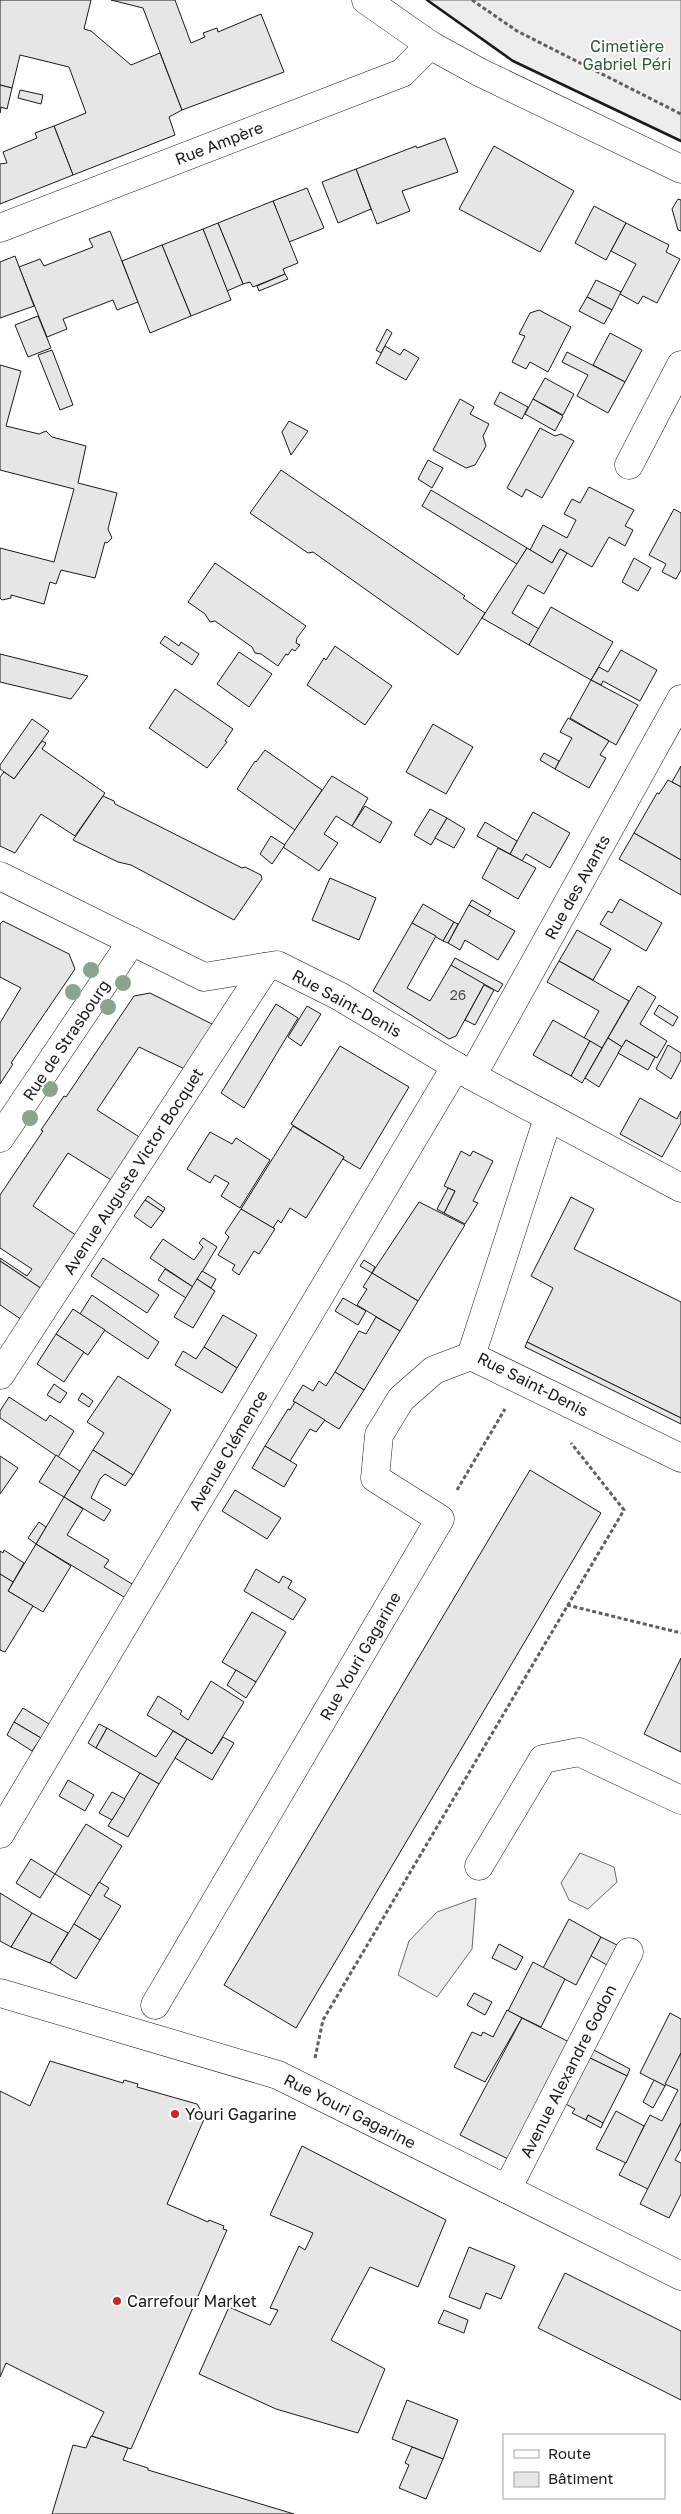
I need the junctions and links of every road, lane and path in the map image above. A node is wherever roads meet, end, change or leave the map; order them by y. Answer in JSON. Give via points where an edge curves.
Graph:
{"nodes":[{"id":1,"x":366,"y":0,"type":"edge"},
{"id":2,"x":472,"y":0,"type":"edge"},
{"id":3,"x":430,"y":45,"type":"junction"},
{"id":4,"x":681,"y":114,"type":"edge"},
{"id":5,"x":681,"y":169,"type":"edge"},
{"id":6,"x":0,"y":228,"type":"edge"},
{"id":7,"x":681,"y":365,"type":"edge"},
{"id":8,"x":629,"y":465,"type":"dead end"},
{"id":9,"x":681,"y":699,"type":"edge"},
{"id":10,"x":0,"y":876,"type":"edge"},
{"id":11,"x":132,"y":941,"type":"junction"},
{"id":12,"x":266,"y":967,"type":"junction"},
{"id":13,"x":464,"y":1071,"type":"junction"},
{"id":14,"x":548,"y":1118,"type":"junction"},
{"id":15,"x":0,"y":1138,"type":"edge"},
{"id":16,"x":681,"y":1188,"type":"edge"},
{"id":17,"x":471,"y":1356,"type":"junction"},
{"id":18,"x":0,"y":1375,"type":"edge"},
{"id":19,"x":522,"y":1380,"type":"junction"},
{"id":20,"x":570,"y":1441,"type":"dead end"},
{"id":21,"x":681,"y":1458,"type":"edge"},
{"id":22,"x":440,"y":1519,"type":"junction"},
{"id":23,"x":567,"y":1605,"type":"junction"},
{"id":24,"x":681,"y":1633,"type":"edge"},
{"id":25,"x":681,"y":1800,"type":"edge"},
{"id":26,"x":0,"y":1834,"type":"edge"},
{"id":27,"x":479,"y":1866,"type":"dead end"},
{"id":28,"x":629,"y":1952,"type":"dead end"},
{"id":29,"x":0,"y":1993,"type":"edge"},
{"id":30,"x":155,"y":2005,"type":"dead end"},
{"id":31,"x":309,"y":2090,"type":"junction"},
{"id":32,"x":507,"y":2189,"type":"junction"},
{"id":33,"x":681,"y":2276,"type":"edge"}],
"edges":[{"from":1,"to":3,"type":"street"},
{"from":2,"to":4,"type":"path","via":[[517,31]]},
{"from":3,"to":5,"type":"street","via":[[479,72]]},
{"from":3,"to":6,"type":"street","name":"Rue Ampère","via":[[402,73]]},
{"from":7,"to":8,"type":"street"},
{"from":9,"to":13,"type":"street","name":"Rue des Avants"},
{"from":10,"to":11,"type":"street","name":"Rue Saint-Denis"},
{"from":11,"to":12,"type":"street","name":"Rue Saint-Denis","via":[[204,977]]},
{"from":11,"to":15,"type":"street","name":"Rue de Strasbourg"},
{"from":12,"to":13,"type":"street","name":"Rue Saint-Denis","via":[[276,965],[339,996]]},
{"from":12,"to":18,"type":"street","name":"Avenue Auguste Victor Bocquet"},
{"from":13,"to":14,"type":"street","name":"Rue Saint-Denis"},
{"from":13,"to":26,"type":"street","name":"Avenue Clémence"},
{"from":14,"to":16,"type":"street","name":"Rue Saint-Denis"},
{"from":14,"to":17,"type":"street","name":"Rue Saint-Denis"},
{"from":17,"to":19,"type":"street","name":"Rue Saint-Denis"},
{"from":17,"to":22,"type":"street","via":[[434,1370],[401,1400],[379,1435],[375,1478]]},
{"from":19,"to":21,"type":"street","name":"Rue Saint-Denis"},
{"from":19,"to":22,"type":"path"},
{"from":20,"to":23,"type":"path","via":[[624,1510]]},
{"from":22,"to":30,"type":"street","name":"Rue Youri Gagarine"},
{"from":23,"to":24,"type":"path"},
{"from":23,"to":31,"type":"path","via":[[323,2020]]},
{"from":25,"to":27,"type":"street","via":[[579,1752],[543,1759]]},
{"from":28,"to":32,"type":"street","name":"Avenue Alexandre Godon"},
{"from":29,"to":31,"type":"street","name":"Rue Youri Gagarine","via":[[278,2075]]},
{"from":31,"to":32,"type":"street","name":"Rue Youri Gagarine"},
{"from":32,"to":33,"type":"street","name":"Rue Youri Gagarine"}]}
